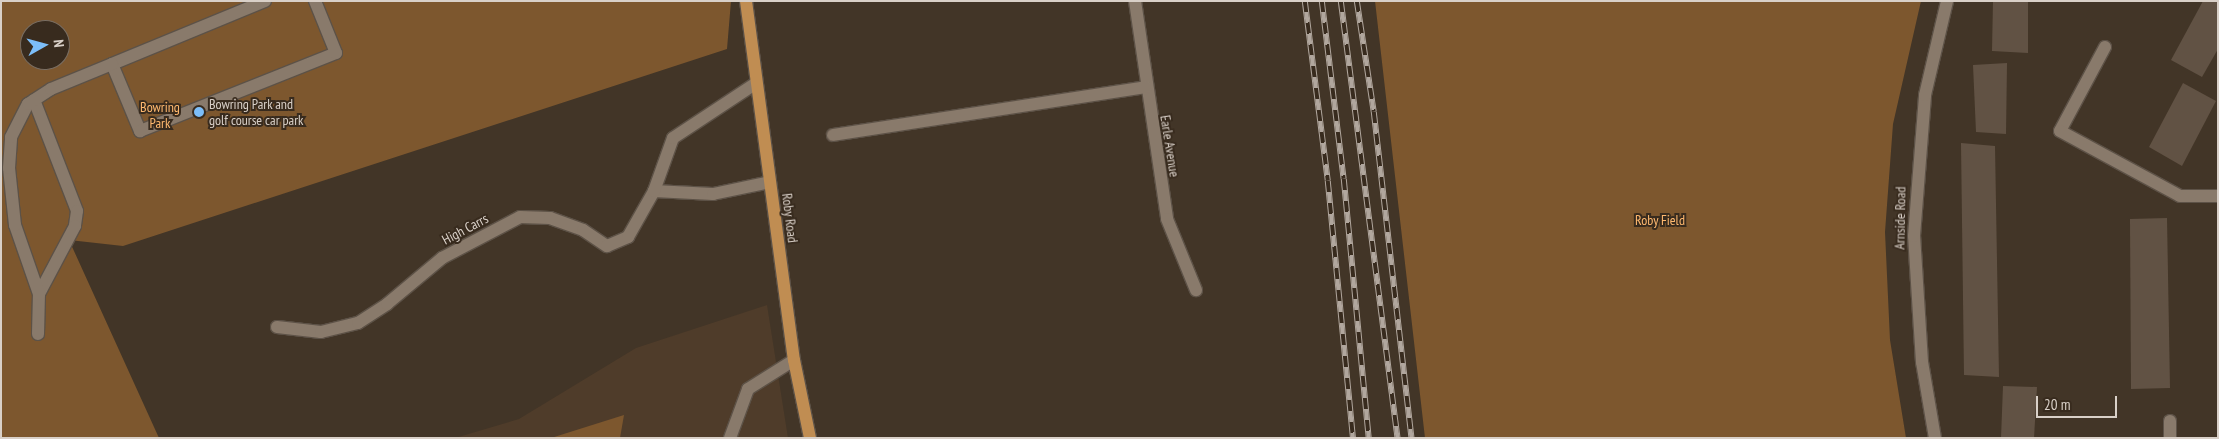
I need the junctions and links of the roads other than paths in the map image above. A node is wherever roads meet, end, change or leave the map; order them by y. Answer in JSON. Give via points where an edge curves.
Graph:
{"nodes":[{"id":1,"x":265,"y":1,"type":"edge"},
{"id":2,"x":315,"y":1,"type":"edge"},
{"id":3,"x":746,"y":1,"type":"edge"},
{"id":4,"x":1135,"y":1,"type":"edge"},
{"id":5,"x":1947,"y":1,"type":"edge"},
{"id":6,"x":2105,"y":48,"type":"dead end"},
{"id":7,"x":112,"y":64,"type":"junction"},
{"id":8,"x":755,"y":84,"type":"junction"},
{"id":9,"x":1146,"y":87,"type":"junction"},
{"id":10,"x":34,"y":100,"type":"junction"},
{"id":11,"x":833,"y":135,"type":"dead end"},
{"id":12,"x":770,"y":182,"type":"junction"},
{"id":13,"x":654,"y":191,"type":"junction"},
{"id":14,"x":2218,"y":196,"type":"edge"},
{"id":15,"x":1196,"y":290,"type":"dead end"},
{"id":16,"x":39,"y":294,"type":"junction"},
{"id":17,"x":277,"y":327,"type":"dead end"},
{"id":18,"x":38,"y":334,"type":"dead end"},
{"id":19,"x":794,"y":360,"type":"junction"},
{"id":20,"x":2170,"y":421,"type":"dead end"},
{"id":21,"x":730,"y":438,"type":"edge"},
{"id":22,"x":810,"y":438,"type":"edge"},
{"id":23,"x":1935,"y":438,"type":"edge"},
{"id":24,"x":2170,"y":438,"type":"edge"}],
"edges":[{"from":1,"to":7,"type":"street"},
{"from":2,"to":7,"type":"street","via":[[336,53],[140,131]]},
{"from":3,"to":8,"type":"main road","name":"Roby Road"},
{"from":4,"to":9,"type":"street","name":"Earle Avenue"},
{"from":5,"to":23,"type":"street","name":"Arnside Road","via":[[1925,95],[1914,226],[1919,324]]},
{"from":6,"to":14,"type":"street","via":[[2060,131],[2180,196]]},
{"from":7,"to":10,"type":"street","via":[[51,89]]},
{"from":8,"to":12,"type":"main road","name":"Roby Road"},
{"from":8,"to":13,"type":"street","name":"High Carrs","via":[[673,138]]},
{"from":9,"to":11,"type":"street"},
{"from":9,"to":15,"type":"street","name":"Earle Avenue","via":[[1167,219]]},
{"from":10,"to":16,"type":"street","via":[[18,117],[11,137],[9,168],[15,225]]},
{"from":10,"to":16,"type":"street","via":[[77,211],[75,226]]},
{"from":12,"to":13,"type":"street","via":[[713,194]]},
{"from":12,"to":19,"type":"main road","name":"Roby Road"},
{"from":13,"to":17,"type":"street","name":"High Carrs","via":[[628,237],[607,246],[583,230],[550,218],[520,217],[442,258],[387,304],[358,323],[321,332]]},
{"from":16,"to":18,"type":"street"},
{"from":19,"to":21,"type":"street","via":[[748,389]]},
{"from":19,"to":22,"type":"main road","name":"Roby Road"},
{"from":20,"to":24,"type":"street"}]}
